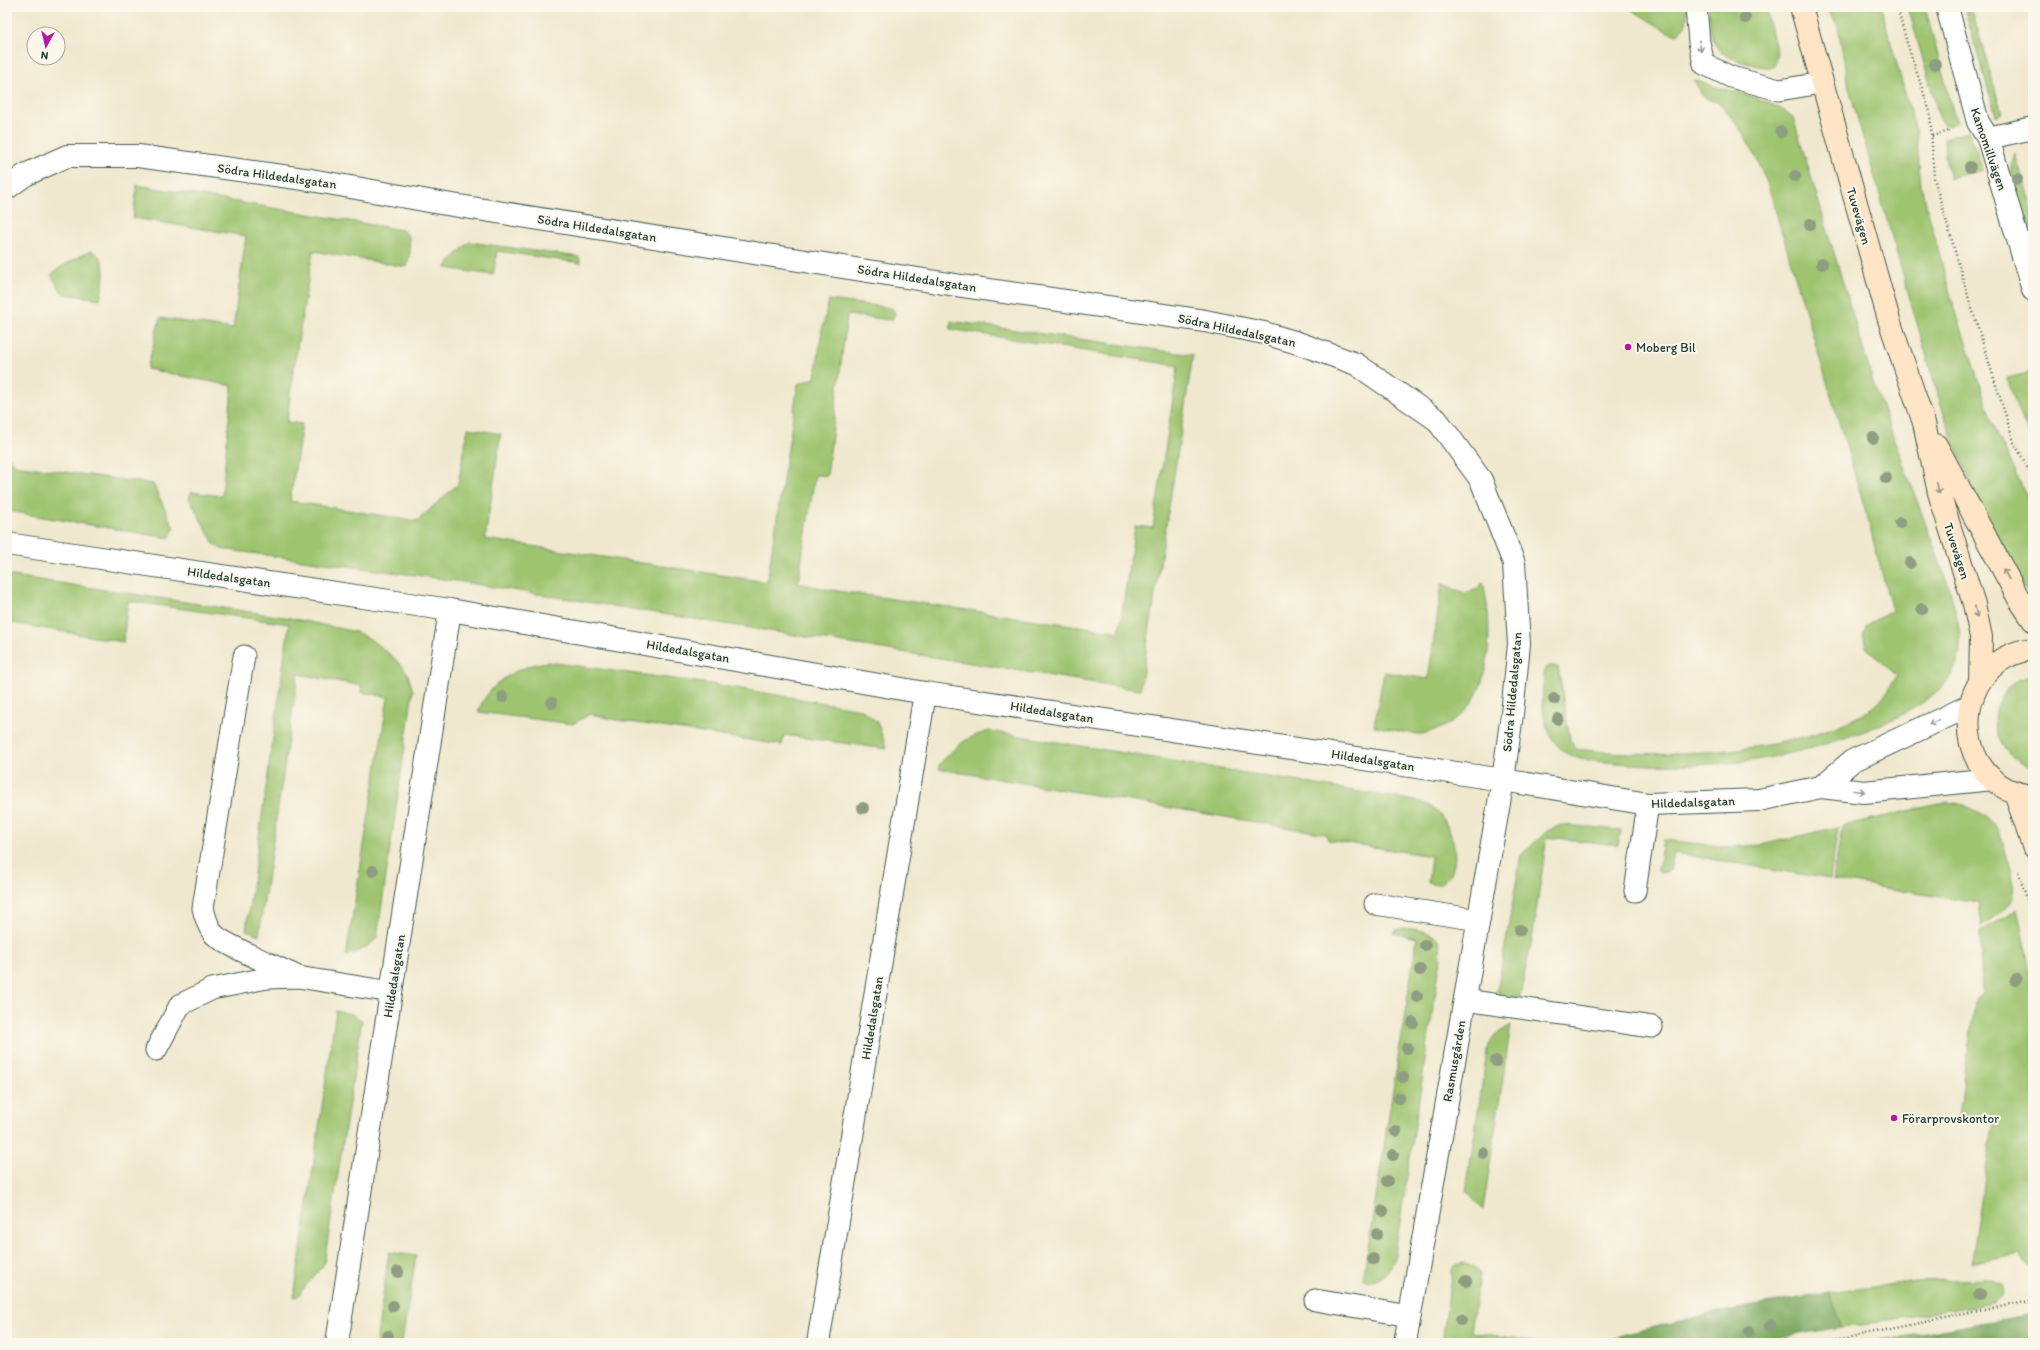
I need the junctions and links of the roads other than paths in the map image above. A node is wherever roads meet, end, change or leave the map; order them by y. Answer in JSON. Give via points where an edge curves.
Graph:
{"nodes":[{"id":1,"x":1696,"y":7,"type":"edge"},
{"id":2,"x":1802,"y":7,"type":"edge"},
{"id":3,"x":1947,"y":7,"type":"edge"},
{"id":4,"x":1822,"y":83,"type":"junction"},
{"id":5,"x":2033,"y":128,"type":"edge"},
{"id":6,"x":1988,"y":138,"type":"junction"},
{"id":7,"x":7,"y":188,"type":"edge"},
{"id":8,"x":2033,"y":290,"type":"edge"},
{"id":9,"x":1924,"y":423,"type":"junction"},
{"id":10,"x":7,"y":544,"type":"edge"},
{"id":11,"x":450,"y":610,"type":"junction"},
{"id":12,"x":2033,"y":620,"type":"edge"},
{"id":13,"x":2033,"y":649,"type":"edge"},
{"id":14,"x":244,"y":656,"type":"dead end"},
{"id":15,"x":1980,"y":681,"type":"junction"},
{"id":16,"x":925,"y":693,"type":"junction"},
{"id":17,"x":1969,"y":706,"type":"junction"},
{"id":18,"x":1993,"y":779,"type":"junction"},
{"id":19,"x":1503,"y":780,"type":"junction"},
{"id":20,"x":1821,"y":787,"type":"junction"},
{"id":21,"x":2024,"y":794,"type":"edge"},
{"id":22,"x":1648,"y":804,"type":"junction"},
{"id":23,"x":2033,"y":846,"type":"edge"},
{"id":24,"x":1635,"y":891,"type":"dead end"},
{"id":25,"x":1375,"y":904,"type":"dead end"},
{"id":26,"x":1479,"y":920,"type":"junction"},
{"id":27,"x":298,"y":976,"type":"junction"},
{"id":28,"x":391,"y":992,"type":"junction"},
{"id":29,"x":1465,"y":1000,"type":"junction"},
{"id":30,"x":1652,"y":1027,"type":"dead end"},
{"id":31,"x":156,"y":1050,"type":"dead end"},
{"id":32,"x":1315,"y":1300,"type":"dead end"},
{"id":33,"x":1410,"y":1316,"type":"junction"},
{"id":34,"x":337,"y":1343,"type":"edge"},
{"id":35,"x":818,"y":1343,"type":"edge"},
{"id":36,"x":1405,"y":1343,"type":"edge"}],
"edges":[{"from":1,"to":4,"type":"lane","one_way":true,"via":[[1704,64],[1731,77],[1779,90]]},
{"from":2,"to":4,"type":"main road","name":"Tuvevägen"},
{"from":3,"to":6,"type":"street","name":"Kamomillvägen","via":[[1978,122]]},
{"from":4,"to":9,"type":"main road","name":"Tuvevägen","via":[[1889,320]]},
{"from":5,"to":6,"type":"street"},
{"from":6,"to":8,"type":"street","name":"Kamomillvägen"},
{"from":7,"to":19,"type":"street","name":"Södra Hildedalsgatan","via":[[25,175],[66,156],[138,156],[311,180],[962,286],[1205,321],[1264,333],[1356,364],[1437,420],[1481,480],[1514,563],[1519,644]]},
{"from":12,"to":9,"type":"main road","name":"Tuvevägen","one_way":true,"via":[[2019,599]]},
{"from":9,"to":15,"type":"main road","name":"Tuvevägen","one_way":true,"via":[[1939,493],[1974,604],[1981,637]]},
{"from":10,"to":11,"type":"street","name":"Hildedalsgatan"},
{"from":11,"to":16,"type":"street","name":"Hildedalsgatan"},
{"from":11,"to":28,"type":"street","name":"Hildedalsgatan"},
{"from":13,"to":15,"type":"main road","name":"Tuvevägen","via":[[2006,657]]},
{"from":14,"to":27,"type":"lane","via":[[203,908],[214,935]]},
{"from":15,"to":17,"type":"main road","name":"Tuvevägen"},
{"from":16,"to":19,"type":"street","name":"Hildedalsgatan"},
{"from":16,"to":35,"type":"street","name":"Hildedalsgatan"},
{"from":17,"to":18,"type":"main road","name":"Tuvevägen","via":[[1967,719],[1971,746]]},
{"from":17,"to":20,"type":"street","name":"Hildedalsgatan","one_way":true,"via":[[1852,761]]},
{"from":20,"to":18,"type":"street","name":"Hildedalsgatan","one_way":true,"via":[[1864,792]]},
{"from":18,"to":21,"type":"main road","name":"Tuvevägen"},
{"from":19,"to":22,"type":"street","name":"Hildedalsgatan"},
{"from":19,"to":26,"type":"street","name":"Rasmusgården"},
{"from":20,"to":22,"type":"street","name":"Hildedalsgatan","via":[[1759,800]]},
{"from":21,"to":23,"type":"main road","name":"Tuvevägen"},
{"from":22,"to":24,"type":"lane"},
{"from":25,"to":26,"type":"lane"},
{"from":26,"to":29,"type":"street","name":"Rasmusgården"},
{"from":27,"to":28,"type":"lane"},
{"from":27,"to":31,"type":"lane","via":[[267,978],[212,990],[180,1005]]},
{"from":28,"to":34,"type":"street","name":"Hildedalsgatan"},
{"from":29,"to":30,"type":"lane"},
{"from":29,"to":33,"type":"street","name":"Rasmusgården"},
{"from":32,"to":33,"type":"lane"},
{"from":33,"to":36,"type":"street","name":"Rasmusgården"}]}
